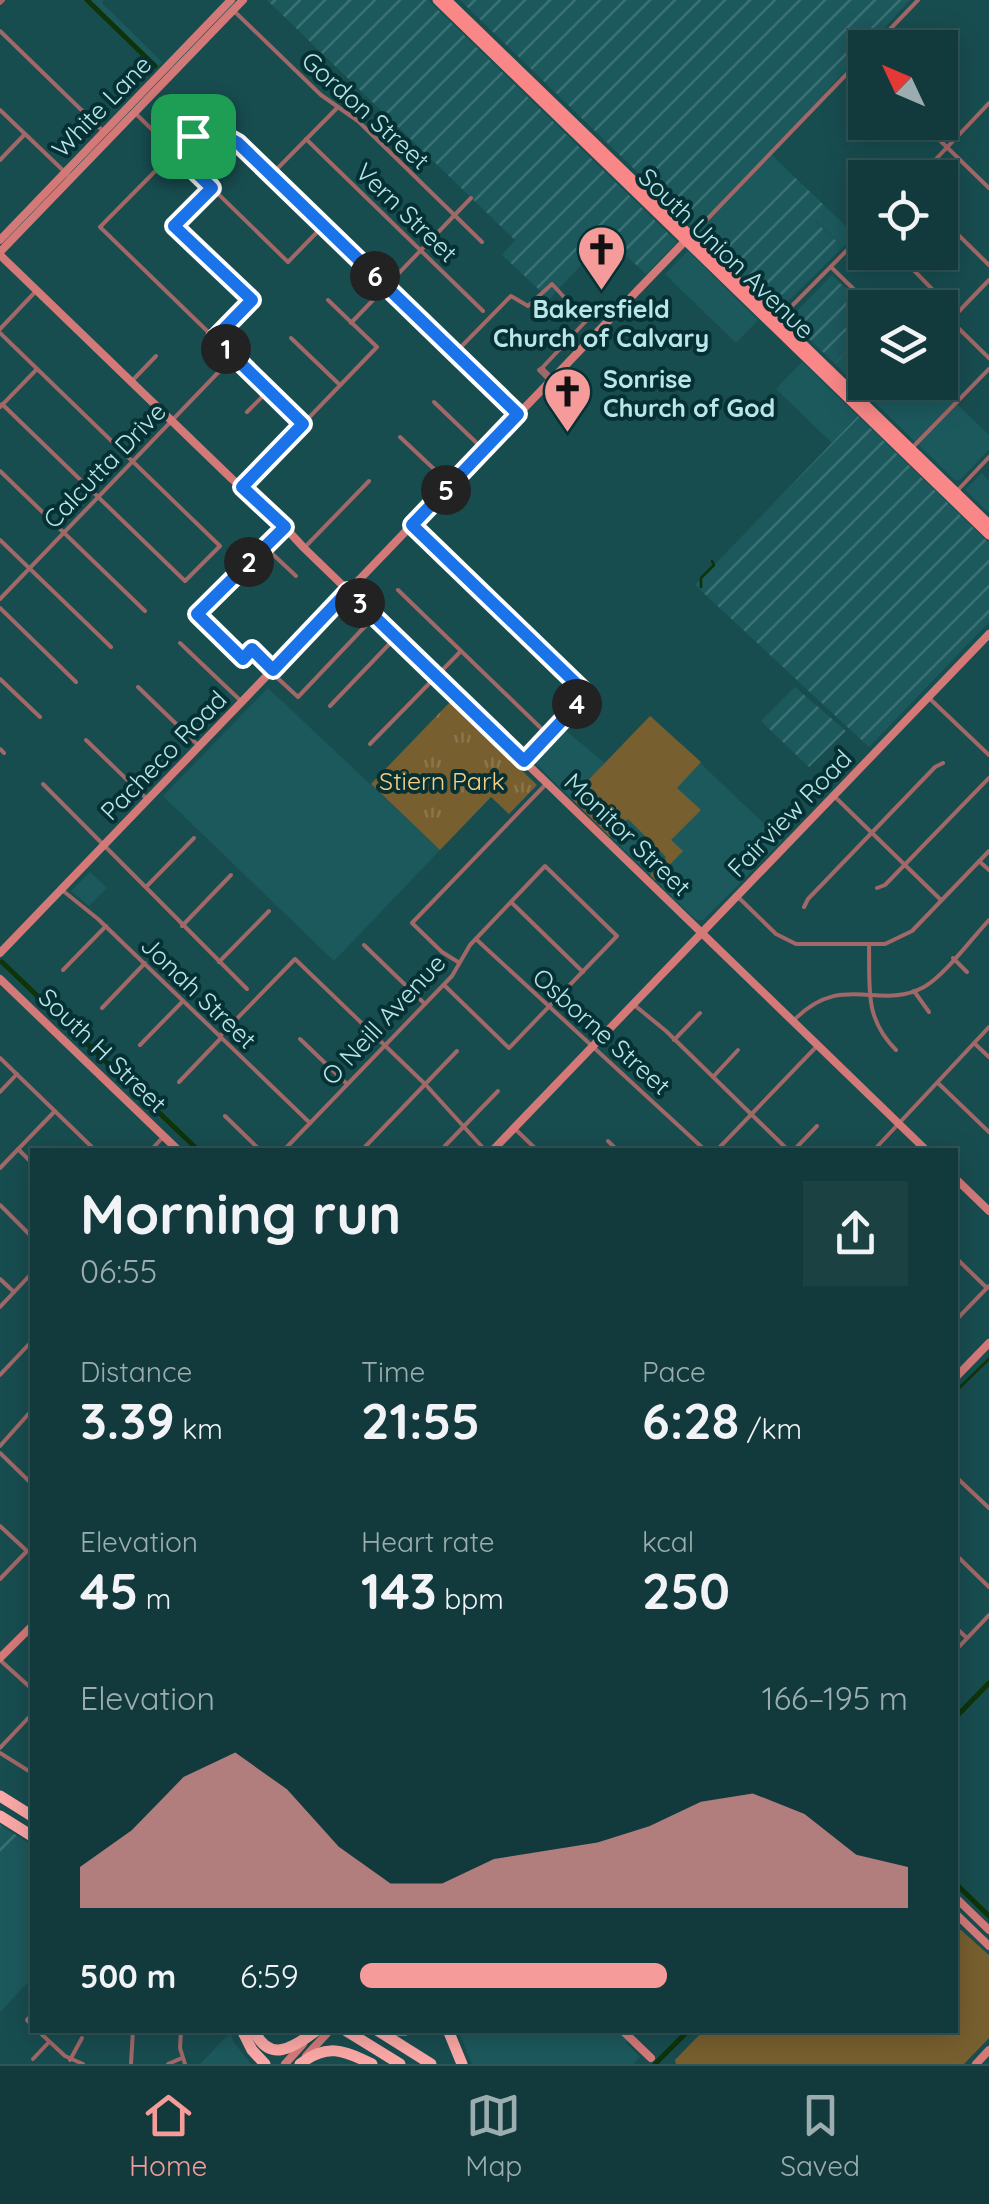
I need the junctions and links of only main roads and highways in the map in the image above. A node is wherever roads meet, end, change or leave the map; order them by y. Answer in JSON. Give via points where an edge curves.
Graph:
{"nodes":[{"id":1,"x":442,"y":0,"type":"edge"},
{"id":2,"x":478,"y":40,"type":"junction"},
{"id":3,"x":511,"y":62,"type":"junction"},
{"id":4,"x":527,"y":88,"type":"junction"},
{"id":5,"x":559,"y":108,"type":"junction"},
{"id":6,"x":688,"y":238,"type":"junction"},
{"id":7,"x":774,"y":322,"type":"junction"},
{"id":8,"x":871,"y":421,"type":"junction"},
{"id":9,"x":911,"y":449,"type":"junction"},
{"id":10,"x":955,"y":496,"type":"junction"},
{"id":11,"x":989,"y":525,"type":"edge"},
{"id":12,"x":989,"y":535,"type":"edge"},
{"id":13,"x":0,"y":1796,"type":"edge"},
{"id":14,"x":30,"y":1815,"type":"edge"},
{"id":15,"x":0,"y":1816,"type":"edge"},
{"id":16,"x":30,"y":1835,"type":"edge"},
{"id":17,"x":244,"y":2033,"type":"edge"},
{"id":18,"x":256,"y":2033,"type":"edge"},
{"id":19,"x":320,"y":2033,"type":"edge"},
{"id":20,"x":348,"y":2033,"type":"edge"},
{"id":21,"x":382,"y":2033,"type":"edge"},
{"id":22,"x":449,"y":2033,"type":"edge"},
{"id":23,"x":265,"y":2064,"type":"edge"},
{"id":24,"x":299,"y":2064,"type":"edge"},
{"id":25,"x":372,"y":2064,"type":"edge"},
{"id":26,"x":400,"y":2064,"type":"edge"},
{"id":27,"x":432,"y":2064,"type":"edge"},
{"id":28,"x":462,"y":2064,"type":"edge"}],
"edges":[{"from":1,"to":2,"type":"main road","name":"South Union Avenue"},
{"from":1,"to":3,"type":"main road","name":"South Union Avenue"},
{"from":2,"to":3,"type":"main road"},
{"from":2,"to":4,"type":"main road","name":"South Union Avenue"},
{"from":3,"to":5,"type":"main road","name":"South Union Avenue"},
{"from":4,"to":5,"type":"main road"},
{"from":4,"to":6,"type":"main road","name":"South Union Avenue"},
{"from":5,"to":6,"type":"main road","name":"South Union Avenue"},
{"from":6,"to":7,"type":"main road","name":"South Union Avenue"},
{"from":6,"to":7,"type":"main road","name":"South Union Avenue"},
{"from":7,"to":8,"type":"main road","name":"South Union Avenue"},
{"from":7,"to":9,"type":"main road","name":"South Union Avenue"},
{"from":8,"to":9,"type":"main road"},
{"from":8,"to":10,"type":"main road","name":"South Union Avenue"},
{"from":9,"to":10,"type":"main road","name":"South Union Avenue"},
{"from":10,"to":11,"type":"main road"},
{"from":10,"to":12,"type":"main road","name":"South Union Avenue"},
{"from":13,"to":14,"type":"highway"},
{"from":15,"to":16,"type":"highway"},
{"from":17,"to":23,"type":"highway"},
{"from":18,"to":19,"type":"highway","via":[[264,2048],[278,2054]]},
{"from":20,"to":26,"type":"highway"},
{"from":21,"to":27,"type":"highway"},
{"from":22,"to":28,"type":"highway"},
{"from":24,"to":25,"type":"highway","via":[[330,2049]]}]}
